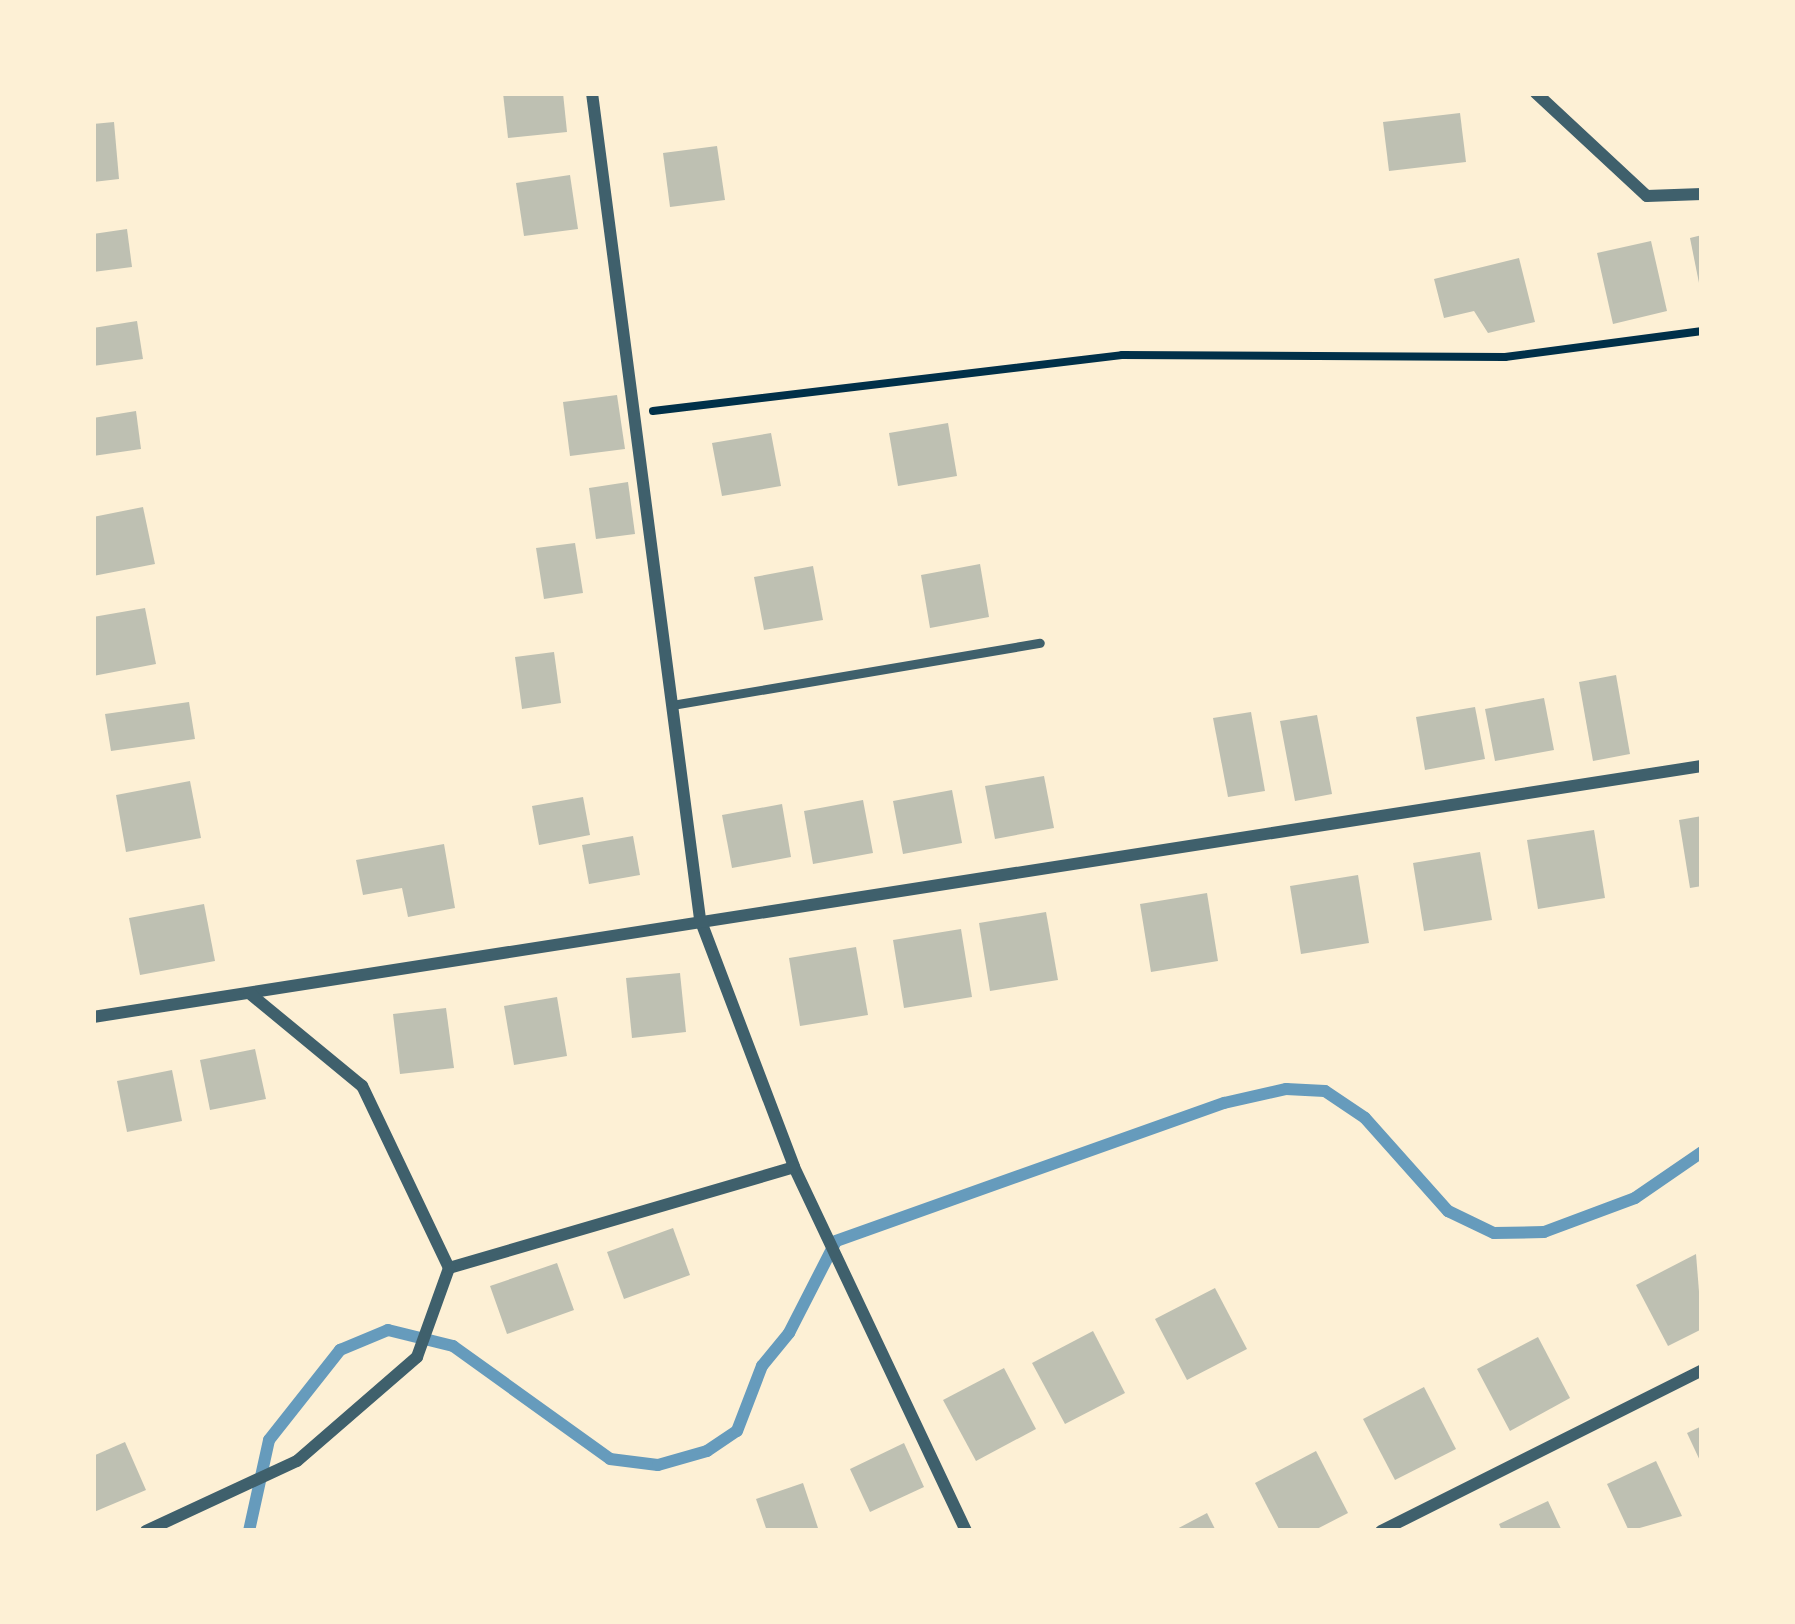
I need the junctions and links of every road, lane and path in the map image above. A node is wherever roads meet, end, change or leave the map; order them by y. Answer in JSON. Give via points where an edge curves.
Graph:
{"nodes":[{"id":1,"x":592,"y":93,"type":"edge"},
{"id":2,"x":1536,"y":93,"type":"edge"},
{"id":3,"x":1702,"y":194,"type":"edge"},
{"id":4,"x":1702,"y":331,"type":"edge"},
{"id":5,"x":634,"y":413,"type":"junction"},
{"id":6,"x":1040,"y":643,"type":"dead end"},
{"id":7,"x":672,"y":705,"type":"junction"},
{"id":8,"x":1702,"y":766,"type":"edge"},
{"id":9,"x":700,"y":919,"type":"junction"},
{"id":10,"x":249,"y":993,"type":"junction"},
{"id":11,"x":93,"y":1017,"type":"edge"},
{"id":12,"x":794,"y":1167,"type":"junction"},
{"id":13,"x":448,"y":1268,"type":"junction"},
{"id":14,"x":1702,"y":1370,"type":"edge"},
{"id":15,"x":146,"y":1531,"type":"edge"},
{"id":16,"x":966,"y":1531,"type":"edge"},
{"id":17,"x":1381,"y":1531,"type":"edge"}],
"edges":[{"from":1,"to":5,"type":"street"},
{"from":2,"to":3,"type":"street","via":[[1647,196]]},
{"from":4,"to":5,"type":"path","via":[[1505,357],[1122,355]]},
{"from":5,"to":7,"type":"street"},
{"from":6,"to":7,"type":"lane"},
{"from":7,"to":9,"type":"street"},
{"from":8,"to":9,"type":"street"},
{"from":9,"to":10,"type":"street"},
{"from":9,"to":12,"type":"street"},
{"from":10,"to":11,"type":"street"},
{"from":10,"to":13,"type":"street","via":[[362,1086]]},
{"from":12,"to":13,"type":"street"},
{"from":12,"to":16,"type":"street"},
{"from":13,"to":15,"type":"street","via":[[417,1357],[297,1461]]},
{"from":14,"to":17,"type":"street"}]}
